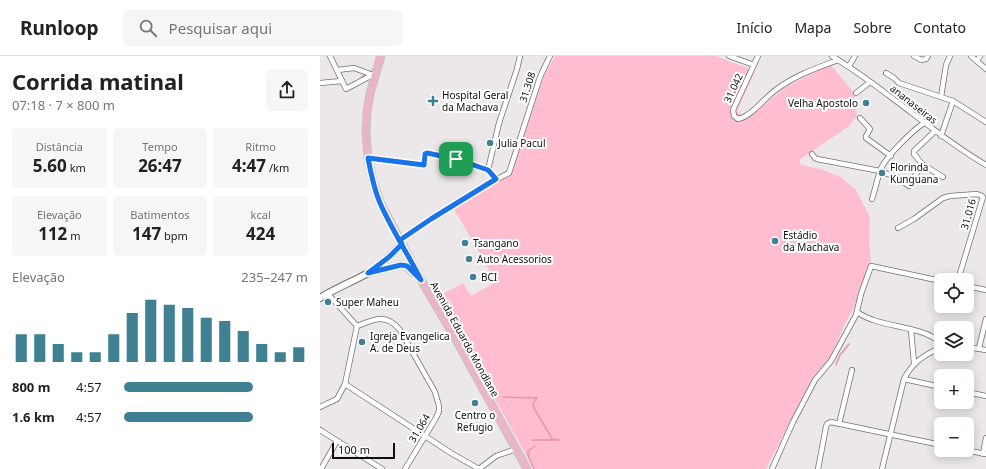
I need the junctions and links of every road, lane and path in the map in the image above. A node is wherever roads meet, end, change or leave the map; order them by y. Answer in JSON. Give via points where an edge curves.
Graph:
{"nodes":[{"id":1,"x":330,"y":56,"type":"edge"},
{"id":2,"x":381,"y":56,"type":"edge"},
{"id":3,"x":520,"y":56,"type":"edge"},
{"id":4,"x":550,"y":56,"type":"edge"},
{"id":5,"x":729,"y":56,"type":"edge"},
{"id":6,"x":758,"y":56,"type":"edge"},
{"id":7,"x":832,"y":56,"type":"edge"},
{"id":8,"x":855,"y":56,"type":"edge"},
{"id":9,"x":914,"y":56,"type":"edge"},
{"id":10,"x":928,"y":56,"type":"edge"},
{"id":11,"x":950,"y":56,"type":"edge"},
{"id":12,"x":971,"y":56,"type":"edge"},
{"id":13,"x":980,"y":56,"type":"edge"},
{"id":14,"x":838,"y":60,"type":"junction"},
{"id":15,"x":977,"y":61,"type":"junction"},
{"id":16,"x":754,"y":64,"type":"junction"},
{"id":17,"x":849,"y":66,"type":"junction"},
{"id":18,"x":986,"y":69,"type":"edge"},
{"id":19,"x":337,"y":70,"type":"junction"},
{"id":20,"x":886,"y":73,"type":"dead end"},
{"id":21,"x":375,"y":74,"type":"junction"},
{"id":22,"x":342,"y":81,"type":"junction"},
{"id":23,"x":870,"y":82,"type":"junction"},
{"id":24,"x":320,"y":83,"type":"edge"},
{"id":25,"x":856,"y":93,"type":"dead end"},
{"id":26,"x":941,"y":97,"type":"junction"},
{"id":27,"x":953,"y":101,"type":"junction"},
{"id":28,"x":860,"y":118,"type":"dead end"},
{"id":29,"x":924,"y":122,"type":"junction"},
{"id":30,"x":986,"y":122,"type":"edge"},
{"id":31,"x":935,"y":131,"type":"junction"},
{"id":32,"x":941,"y":136,"type":"junction"},
{"id":33,"x":812,"y":154,"type":"dead end"},
{"id":34,"x":891,"y":156,"type":"junction"},
{"id":35,"x":368,"y":158,"type":"junction"},
{"id":36,"x":922,"y":164,"type":"junction"},
{"id":37,"x":986,"y":165,"type":"edge"},
{"id":38,"x":488,"y":170,"type":"junction"},
{"id":39,"x":880,"y":171,"type":"junction"},
{"id":40,"x":943,"y":177,"type":"dead end"},
{"id":41,"x":496,"y":179,"type":"junction"},
{"id":42,"x":872,"y":199,"type":"dead end"},
{"id":43,"x":898,"y":228,"type":"dead end"},
{"id":44,"x":401,"y":242,"type":"junction"},
{"id":45,"x":368,"y":273,"type":"junction"},
{"id":46,"x":960,"y":273,"type":"edge"},
{"id":47,"x":421,"y":280,"type":"junction"},
{"id":48,"x":934,"y":280,"type":"edge"},
{"id":49,"x":974,"y":287,"type":"edge"},
{"id":50,"x":986,"y":290,"type":"edge"},
{"id":51,"x":327,"y":293,"type":"junction"},
{"id":52,"x":320,"y":298,"type":"edge"},
{"id":53,"x":857,"y":312,"type":"junction"},
{"id":54,"x":986,"y":319,"type":"edge"},
{"id":55,"x":357,"y":326,"type":"junction"},
{"id":56,"x":911,"y":330,"type":"junction"},
{"id":57,"x":934,"y":338,"type":"edge"},
{"id":58,"x":974,"y":348,"type":"edge"},
{"id":59,"x":979,"y":348,"type":"junction"},
{"id":60,"x":986,"y":350,"type":"edge"},
{"id":61,"x":934,"y":351,"type":"edge"},
{"id":62,"x":914,"y":363,"type":"junction"},
{"id":63,"x":852,"y":370,"type":"dead end"},
{"id":64,"x":904,"y":379,"type":"junction"},
{"id":65,"x":345,"y":384,"type":"junction"},
{"id":66,"x":934,"y":385,"type":"edge"},
{"id":67,"x":974,"y":393,"type":"edge"},
{"id":68,"x":986,"y":396,"type":"edge"},
{"id":69,"x":320,"y":407,"type":"edge"},
{"id":70,"x":839,"y":424,"type":"junction"},
{"id":71,"x":320,"y":430,"type":"edge"},
{"id":72,"x":890,"y":435,"type":"junction"},
{"id":73,"x":425,"y":436,"type":"junction"},
{"id":74,"x":986,"y":438,"type":"edge"},
{"id":75,"x":337,"y":441,"type":"junction"},
{"id":76,"x":934,"y":444,"type":"edge"},
{"id":77,"x":516,"y":449,"type":"junction"},
{"id":78,"x":974,"y":452,"type":"edge"},
{"id":79,"x":984,"y":454,"type":"edge"},
{"id":80,"x":321,"y":469,"type":"edge"},
{"id":81,"x":382,"y":469,"type":"edge"},
{"id":82,"x":405,"y":469,"type":"edge"},
{"id":83,"x":479,"y":469,"type":"edge"},
{"id":84,"x":527,"y":469,"type":"edge"},
{"id":85,"x":772,"y":469,"type":"edge"},
{"id":86,"x":818,"y":469,"type":"edge"},
{"id":87,"x":882,"y":469,"type":"edge"}],
"edges":[{"from":1,"to":19,"type":"street"},
{"from":2,"to":21,"type":"main road","name":"Avenida Eduardo Mondlane"},
{"from":3,"to":38,"type":"street","via":[[499,123]]},
{"from":4,"to":41,"type":"street","name":"31.308","via":[[542,71],[509,173]]},
{"from":5,"to":16,"type":"street"},
{"from":6,"to":16,"type":"street","name":"31.042"},
{"from":7,"to":14,"type":"street","name":"ananaseiras"},
{"from":8,"to":17,"type":"street"},
{"from":9,"to":10,"type":"street","via":[[921,60]]},
{"from":11,"to":26,"type":"street"},
{"from":12,"to":15,"type":"street"},
{"from":13,"to":15,"type":"street"},
{"from":14,"to":16,"type":"street","name":"31.042","via":[[787,82],[748,115],[736,118],[733,110]]},
{"from":14,"to":17,"type":"street","name":"ananaseiras"},
{"from":15,"to":18,"type":"street"},
{"from":17,"to":23,"type":"street","name":"ananaseiras"},
{"from":19,"to":21,"type":"street","via":[[354,68]]},
{"from":19,"to":22,"type":"street"},
{"from":20,"to":26,"type":"street","via":[[899,83]]},
{"from":21,"to":22,"type":"street","via":[[346,89]]},
{"from":21,"to":35,"type":"main road","name":"Avenida Eduardo Mondlane","via":[[367,112]]},
{"from":22,"to":24,"type":"street"},
{"from":23,"to":25,"type":"street"},
{"from":23,"to":29,"type":"street","name":"ananaseiras"},
{"from":26,"to":27,"type":"street"},
{"from":27,"to":30,"type":"street"},
{"from":27,"to":32,"type":"street"},
{"from":28,"to":34,"type":"street","via":[[870,129],[866,138]]},
{"from":29,"to":31,"type":"street","name":"ananaseiras"},
{"from":29,"to":34,"type":"street"},
{"from":31,"to":32,"type":"street","name":"ananaseiras"},
{"from":31,"to":36,"type":"street","via":[[913,152]]},
{"from":32,"to":37,"type":"street","name":"ananaseiras"},
{"from":33,"to":39,"type":"street","via":[[817,159]]},
{"from":34,"to":39,"type":"street"},
{"from":35,"to":38,"type":"street","via":[[424,165],[427,153],[456,159]]},
{"from":35,"to":44,"type":"main road","name":"Avenida Eduardo Mondlane","via":[[380,202]]},
{"from":36,"to":39,"type":"street","via":[[909,186],[898,178]]},
{"from":36,"to":40,"type":"street"},
{"from":38,"to":41,"type":"street"},
{"from":39,"to":42,"type":"street"},
{"from":41,"to":44,"type":"street","name":"31.308","via":[[431,219]]},
{"from":43,"to":46,"type":"street","name":"31.016","via":[[943,198],[977,194],[982,196]]},
{"from":44,"to":45,"type":"street","via":[[389,257]]},
{"from":44,"to":47,"type":"main road","name":"Avenida Eduardo Mondlane"},
{"from":45,"to":47,"type":"main road","via":[[401,265],[407,266]]},
{"from":45,"to":51,"type":"street"},
{"from":47,"to":77,"type":"main road","name":"Avenida Eduardo Mondlane"},
{"from":48,"to":53,"type":"street","via":[[871,266]]},
{"from":49,"to":50,"type":"street"},
{"from":51,"to":52,"type":"street"},
{"from":51,"to":55,"type":"street"},
{"from":53,"to":56,"type":"street","via":[[865,317]]},
{"from":53,"to":85,"type":"street","via":[[831,361],[815,380]]},
{"from":54,"to":59,"type":"street"},
{"from":55,"to":65,"type":"street"},
{"from":55,"to":73,"type":"street","name":"31.064","via":[[384,319],[390,320],[400,330],[437,398],[439,411]]},
{"from":56,"to":57,"type":"street"},
{"from":56,"to":62,"type":"street"},
{"from":58,"to":59,"type":"street"},
{"from":59,"to":60,"type":"street"},
{"from":61,"to":62,"type":"street"},
{"from":62,"to":64,"type":"street"},
{"from":63,"to":70,"type":"street"},
{"from":64,"to":66,"type":"street"},
{"from":64,"to":72,"type":"street"},
{"from":65,"to":69,"type":"street","via":[[336,399]]},
{"from":65,"to":73,"type":"street"},
{"from":67,"to":68,"type":"street"},
{"from":70,"to":72,"type":"street"},
{"from":70,"to":86,"type":"street","via":[[827,424]]},
{"from":71,"to":75,"type":"street"},
{"from":72,"to":76,"type":"street"},
{"from":72,"to":87,"type":"street"},
{"from":73,"to":82,"type":"street","name":"31.064"},
{"from":73,"to":83,"type":"street"},
{"from":74,"to":79,"type":"street"},
{"from":75,"to":80,"type":"street"},
{"from":75,"to":81,"type":"street"},
{"from":77,"to":83,"type":"street","via":[[496,456]]},
{"from":77,"to":84,"type":"main road","name":"Avenida Eduardo Mondlane"},
{"from":78,"to":79,"type":"street"}]}
